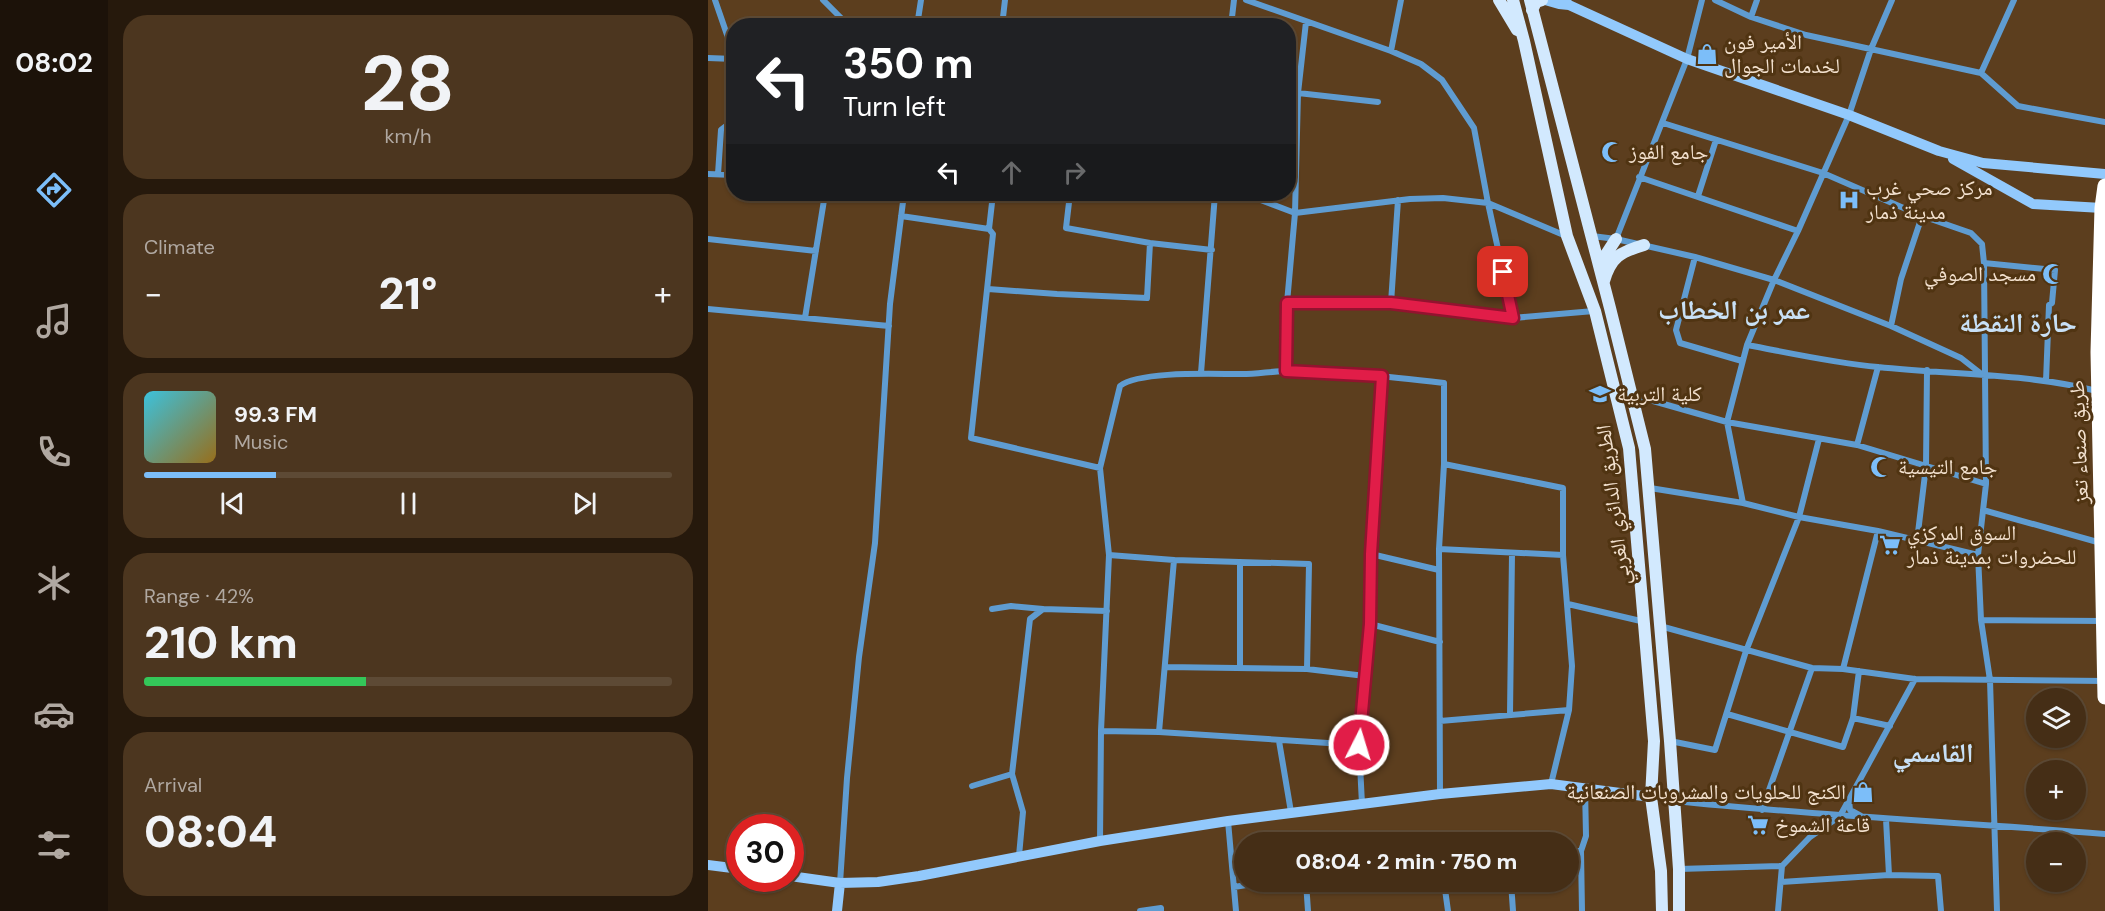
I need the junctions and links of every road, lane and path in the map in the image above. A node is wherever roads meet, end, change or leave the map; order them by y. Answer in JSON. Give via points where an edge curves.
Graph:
{"nodes":[{"id":1,"x":715,"y":0,"type":"edge"},
{"id":2,"x":823,"y":0,"type":"edge"},
{"id":3,"x":921,"y":0,"type":"edge"},
{"id":4,"x":1005,"y":0,"type":"edge"},
{"id":5,"x":1234,"y":0,"type":"edge"},
{"id":6,"x":1246,"y":0,"type":"edge"},
{"id":7,"x":1401,"y":0,"type":"edge"},
{"id":8,"x":1499,"y":0,"type":"edge"},
{"id":9,"x":1514,"y":0,"type":"edge"},
{"id":10,"x":1544,"y":0,"type":"edge"},
{"id":11,"x":1702,"y":0,"type":"edge"},
{"id":12,"x":1715,"y":0,"type":"edge"},
{"id":13,"x":1757,"y":0,"type":"edge"},
{"id":14,"x":1892,"y":0,"type":"edge"},
{"id":15,"x":2014,"y":0,"type":"edge"},
{"id":16,"x":1566,"y":2,"type":"edge"},
{"id":17,"x":1531,"y":5,"type":"edge"},
{"id":18,"x":1751,"y":17,"type":"junction"},
{"id":19,"x":841,"y":18,"type":"edge"},
{"id":20,"x":918,"y":18,"type":"edge"},
{"id":21,"x":1003,"y":18,"type":"edge"},
{"id":22,"x":1232,"y":18,"type":"edge"},
{"id":23,"x":1295,"y":18,"type":"edge"},
{"id":24,"x":1296,"y":18,"type":"edge"},
{"id":25,"x":1306,"y":22,"type":"junction"},
{"id":26,"x":726,"y":33,"type":"edge"},
{"id":27,"x":1524,"y":41,"type":"junction"},
{"id":28,"x":1871,"y":49,"type":"junction"},
{"id":29,"x":1391,"y":51,"type":"junction"},
{"id":30,"x":726,"y":57,"type":"edge"},
{"id":31,"x":708,"y":58,"type":"edge"},
{"id":32,"x":1687,"y":59,"type":"junction"},
{"id":33,"x":1981,"y":73,"type":"junction"},
{"id":34,"x":1298,"y":93,"type":"junction"},
{"id":35,"x":1378,"y":102,"type":"dead end"},
{"id":36,"x":1849,"y":115,"type":"junction"},
{"id":37,"x":2105,"y":122,"type":"edge"},
{"id":38,"x":1663,"y":123,"type":"junction"},
{"id":39,"x":726,"y":126,"type":"edge"},
{"id":40,"x":1716,"y":140,"type":"junction"},
{"id":41,"x":1939,"y":151,"type":"junction"},
{"id":42,"x":1296,"y":173,"type":"edge"},
{"id":43,"x":708,"y":174,"type":"edge"},
{"id":44,"x":718,"y":174,"type":"junction"},
{"id":45,"x":1822,"y":174,"type":"junction"},
{"id":46,"x":2105,"y":174,"type":"edge"},
{"id":47,"x":726,"y":175,"type":"edge"},
{"id":48,"x":1639,"y":177,"type":"junction"},
{"id":49,"x":2105,"y":186,"type":"edge"},
{"id":50,"x":1698,"y":196,"type":"junction"},
{"id":51,"x":1398,"y":200,"type":"junction"},
{"id":52,"x":824,"y":201,"type":"edge"},
{"id":53,"x":903,"y":201,"type":"edge"},
{"id":54,"x":992,"y":201,"type":"edge"},
{"id":55,"x":1069,"y":201,"type":"edge"},
{"id":56,"x":1215,"y":201,"type":"edge"},
{"id":57,"x":1263,"y":201,"type":"edge"},
{"id":58,"x":1295,"y":201,"type":"edge"},
{"id":59,"x":1488,"y":203,"type":"junction"},
{"id":60,"x":2102,"y":208,"type":"junction"},
{"id":61,"x":1295,"y":213,"type":"junction"},
{"id":62,"x":901,"y":216,"type":"junction"},
{"id":63,"x":1922,"y":216,"type":"junction"},
{"id":64,"x":989,"y":229,"type":"junction"},
{"id":65,"x":1798,"y":231,"type":"junction"},
{"id":66,"x":1567,"y":236,"type":"junction"},
{"id":67,"x":1592,"y":236,"type":"junction"},
{"id":68,"x":708,"y":239,"type":"edge"},
{"id":69,"x":1616,"y":239,"type":"junction"},
{"id":70,"x":1150,"y":243,"type":"junction"},
{"id":71,"x":1644,"y":245,"type":"junction"},
{"id":72,"x":1212,"y":250,"type":"junction"},
{"id":73,"x":816,"y":251,"type":"junction"},
{"id":74,"x":1695,"y":257,"type":"junction"},
{"id":75,"x":1984,"y":263,"type":"junction"},
{"id":76,"x":1773,"y":280,"type":"junction"},
{"id":77,"x":1604,"y":283,"type":"junction"},
{"id":78,"x":988,"y":289,"type":"junction"},
{"id":79,"x":1287,"y":303,"type":"junction"},
{"id":80,"x":1391,"y":303,"type":"junction"},
{"id":81,"x":708,"y":309,"type":"edge"},
{"id":82,"x":1595,"y":311,"type":"junction"},
{"id":83,"x":805,"y":318,"type":"junction"},
{"id":84,"x":1513,"y":318,"type":"junction"},
{"id":85,"x":889,"y":326,"type":"junction"},
{"id":86,"x":1891,"y":326,"type":"junction"},
{"id":87,"x":1747,"y":345,"type":"junction"},
{"id":88,"x":1742,"y":362,"type":"junction"},
{"id":89,"x":1878,"y":367,"type":"junction"},
{"id":90,"x":1927,"y":370,"type":"junction"},
{"id":91,"x":1286,"y":371,"type":"junction"},
{"id":92,"x":1201,"y":373,"type":"junction"},
{"id":93,"x":1382,"y":376,"type":"junction"},
{"id":94,"x":1984,"y":376,"type":"junction"},
{"id":95,"x":2046,"y":381,"type":"junction"},
{"id":96,"x":1617,"y":391,"type":"junction"},
{"id":97,"x":2102,"y":391,"type":"edge"},
{"id":98,"x":1632,"y":395,"type":"junction"},
{"id":99,"x":1727,"y":422,"type":"junction"},
{"id":100,"x":1820,"y":440,"type":"junction"},
{"id":101,"x":1857,"y":445,"type":"junction"},
{"id":102,"x":1444,"y":464,"type":"junction"},
{"id":103,"x":1926,"y":466,"type":"junction"},
{"id":104,"x":1100,"y":468,"type":"junction"},
{"id":105,"x":1986,"y":484,"type":"junction"},
{"id":106,"x":1650,"y":488,"type":"junction"},
{"id":107,"x":1743,"y":503,"type":"junction"},
{"id":108,"x":1983,"y":510,"type":"junction"},
{"id":109,"x":1799,"y":517,"type":"junction"},
{"id":110,"x":1878,"y":531,"type":"junction"},
{"id":111,"x":1917,"y":541,"type":"junction"},
{"id":112,"x":2103,"y":544,"type":"junction"},
{"id":113,"x":1439,"y":549,"type":"junction"},
{"id":114,"x":1371,"y":554,"type":"junction"},
{"id":115,"x":1512,"y":554,"type":"junction"},
{"id":116,"x":1109,"y":555,"type":"junction"},
{"id":117,"x":1563,"y":555,"type":"junction"},
{"id":118,"x":1978,"y":555,"type":"junction"},
{"id":119,"x":1174,"y":560,"type":"junction"},
{"id":120,"x":1240,"y":562,"type":"junction"},
{"id":121,"x":1439,"y":570,"type":"junction"},
{"id":122,"x":1568,"y":604,"type":"junction"},
{"id":123,"x":992,"y":609,"type":"dead end"},
{"id":124,"x":1043,"y":609,"type":"junction"},
{"id":125,"x":1107,"y":611,"type":"junction"},
{"id":126,"x":1981,"y":620,"type":"junction"},
{"id":127,"x":2104,"y":621,"type":"edge"},
{"id":128,"x":1645,"y":622,"type":"junction"},
{"id":129,"x":1370,"y":624,"type":"junction"},
{"id":130,"x":1660,"y":626,"type":"junction"},
{"id":131,"x":1440,"y":642,"type":"junction"},
{"id":132,"x":1746,"y":651,"type":"junction"},
{"id":133,"x":1165,"y":667,"type":"junction"},
{"id":134,"x":1240,"y":668,"type":"junction"},
{"id":135,"x":1812,"y":668,"type":"junction"},
{"id":136,"x":1307,"y":669,"type":"junction"},
{"id":137,"x":1843,"y":669,"type":"junction"},
{"id":138,"x":1860,"y":671,"type":"junction"},
{"id":139,"x":1365,"y":676,"type":"junction"},
{"id":140,"x":1915,"y":679,"type":"junction"},
{"id":141,"x":1990,"y":680,"type":"junction"},
{"id":142,"x":2105,"y":681,"type":"edge"},
{"id":143,"x":2105,"y":697,"type":"edge"},
{"id":144,"x":1569,"y":710,"type":"junction"},
{"id":145,"x":1510,"y":714,"type":"junction"},
{"id":146,"x":1727,"y":714,"type":"junction"},
{"id":147,"x":1853,"y":718,"type":"junction"},
{"id":148,"x":1440,"y":721,"type":"junction"},
{"id":149,"x":1890,"y":726,"type":"junction"},
{"id":150,"x":1101,"y":731,"type":"junction"},
{"id":151,"x":1159,"y":732,"type":"junction"},
{"id":152,"x":1788,"y":732,"type":"junction"},
{"id":153,"x":1279,"y":741,"type":"junction"},
{"id":154,"x":1670,"y":741,"type":"junction"},
{"id":155,"x":1359,"y":745,"type":"junction"},
{"id":156,"x":1012,"y":774,"type":"junction"},
{"id":157,"x":1551,"y":784,"type":"junction"},
{"id":158,"x":972,"y":786,"type":"dead end"},
{"id":159,"x":1585,"y":787,"type":"junction"},
{"id":160,"x":1440,"y":794,"type":"junction"},
{"id":161,"x":1651,"y":798,"type":"junction"},
{"id":162,"x":1849,"y":800,"type":"junction"},
{"id":163,"x":1674,"y":801,"type":"junction"},
{"id":164,"x":1362,"y":804,"type":"junction"},
{"id":165,"x":1762,"y":810,"type":"junction"},
{"id":166,"x":1291,"y":812,"type":"junction"},
{"id":167,"x":1840,"y":816,"type":"junction"},
{"id":168,"x":1863,"y":818,"type":"junction"},
{"id":169,"x":1886,"y":819,"type":"junction"},
{"id":170,"x":1228,"y":821,"type":"junction"},
{"id":171,"x":1993,"y":825,"type":"junction"},
{"id":172,"x":2105,"y":834,"type":"edge"},
{"id":173,"x":1100,"y":841,"type":"junction"},
{"id":174,"x":1581,"y":851,"type":"joint"},
{"id":175,"x":1019,"y":856,"type":"junction"},
{"id":176,"x":708,"y":865,"type":"edge"},
{"id":177,"x":1782,"y":866,"type":"junction"},
{"id":178,"x":726,"y":867,"type":"edge"},
{"id":179,"x":1679,"y":869,"type":"junction"},
{"id":180,"x":1661,"y":871,"type":"junction"},
{"id":181,"x":1889,"y":876,"type":"junction"},
{"id":182,"x":804,"y":878,"type":"edge"},
{"id":183,"x":1781,"y":882,"type":"junction"},
{"id":184,"x":840,"y":883,"type":"junction"},
{"id":185,"x":1234,"y":886,"type":"edge"},
{"id":186,"x":1234,"y":892,"type":"edge"},
{"id":187,"x":1307,"y":892,"type":"edge"},
{"id":188,"x":1445,"y":892,"type":"edge"},
{"id":189,"x":1512,"y":892,"type":"edge"},
{"id":190,"x":837,"y":911,"type":"edge"},
{"id":191,"x":1140,"y":911,"type":"edge"},
{"id":192,"x":1161,"y":911,"type":"edge"},
{"id":193,"x":1236,"y":911,"type":"edge"},
{"id":194,"x":1308,"y":911,"type":"edge"},
{"id":195,"x":1448,"y":911,"type":"edge"},
{"id":196,"x":1513,"y":911,"type":"edge"},
{"id":197,"x":1581,"y":911,"type":"edge"},
{"id":198,"x":1662,"y":911,"type":"edge"},
{"id":199,"x":1679,"y":911,"type":"edge"},
{"id":200,"x":1778,"y":911,"type":"edge"},
{"id":201,"x":1941,"y":911,"type":"edge"},
{"id":202,"x":1997,"y":911,"type":"edge"}],
"edges":[{"from":1,"to":26,"type":"street"},
{"from":2,"to":19,"type":"street"},
{"from":3,"to":20,"type":"street"},
{"from":4,"to":21,"type":"street"},
{"from":5,"to":22,"type":"street"},
{"from":6,"to":23,"type":"street"},
{"from":7,"to":29,"type":"street"},
{"from":8,"to":27,"type":"main road"},
{"from":9,"to":27,"type":"main road","name":"الطريق الدائري الغربي"},
{"from":10,"to":16,"type":"street"},
{"from":10,"to":17,"type":"main road"},
{"from":11,"to":32,"type":"street"},
{"from":12,"to":18,"type":"street"},
{"from":13,"to":18,"type":"street"},
{"from":14,"to":28,"type":"street"},
{"from":15,"to":33,"type":"street"},
{"from":16,"to":32,"type":"street"},
{"from":17,"to":67,"type":"main road","name":"الطريق الدائري الغربي"},
{"from":18,"to":28,"type":"street","via":[[1806,35]]},
{"from":24,"to":25,"type":"street"},
{"from":25,"to":29,"type":"street"},
{"from":25,"to":34,"type":"street"},
{"from":27,"to":66,"type":"main road","name":"الطريق الدائري الغربي"},
{"from":28,"to":33,"type":"street"},
{"from":28,"to":36,"type":"street"},
{"from":29,"to":59,"type":"street","via":[[1421,63],[1442,80],[1474,128]]},
{"from":30,"to":31,"type":"street"},
{"from":32,"to":36,"type":"street"},
{"from":32,"to":38,"type":"street"},
{"from":33,"to":37,"type":"street","via":[[2018,106]]},
{"from":34,"to":35,"type":"street"},
{"from":34,"to":42,"type":"street"},
{"from":36,"to":41,"type":"street"},
{"from":36,"to":45,"type":"street"},
{"from":38,"to":40,"type":"street"},
{"from":38,"to":48,"type":"street"},
{"from":39,"to":44,"type":"street","via":[[721,130]]},
{"from":40,"to":45,"type":"street"},
{"from":40,"to":50,"type":"street"},
{"from":41,"to":46,"type":"street","via":[[1983,163]]},
{"from":41,"to":60,"type":"street","via":[[2033,204]]},
{"from":43,"to":44,"type":"street"},
{"from":44,"to":47,"type":"street"},
{"from":45,"to":63,"type":"street"},
{"from":45,"to":65,"type":"street"},
{"from":48,"to":50,"type":"street"},
{"from":48,"to":69,"type":"street"},
{"from":49,"to":60,"type":"highway","name":"طريق صنعاء تعز"},
{"from":50,"to":65,"type":"street"},
{"from":51,"to":59,"type":"street","via":[[1443,198]]},
{"from":51,"to":61,"type":"street"},
{"from":51,"to":80,"type":"street"},
{"from":52,"to":73,"type":"street"},
{"from":53,"to":62,"type":"street"},
{"from":54,"to":64,"type":"street"},
{"from":55,"to":70,"type":"street","via":[[1066,228]]},
{"from":56,"to":72,"type":"street"},
{"from":57,"to":61,"type":"street"},
{"from":58,"to":61,"type":"street"},
{"from":59,"to":66,"type":"street"},
{"from":59,"to":84,"type":"street"},
{"from":60,"to":97,"type":"highway","name":"طريق صنعاء تعز"},
{"from":61,"to":79,"type":"street"},
{"from":62,"to":64,"type":"street"},
{"from":62,"to":85,"type":"street"},
{"from":63,"to":75,"type":"street","via":[[1971,233],[1982,244]]},
{"from":63,"to":86,"type":"street","via":[[1901,279]]},
{"from":64,"to":78,"type":"street","via":[[993,234]]},
{"from":65,"to":76,"type":"street"},
{"from":66,"to":82,"type":"main road","name":"الطريق الدائري الغربي"},
{"from":67,"to":69,"type":"street"},
{"from":67,"to":77,"type":"main road","name":"الطريق الدائري الغربي"},
{"from":68,"to":73,"type":"street"},
{"from":69,"to":71,"type":"street"},
{"from":69,"to":77,"type":"main road","via":[[1605,256]]},
{"from":70,"to":72,"type":"street"},
{"from":70,"to":78,"type":"street","via":[[1147,298]]},
{"from":71,"to":74,"type":"street"},
{"from":71,"to":77,"type":"main road","via":[[1626,250],[1609,264]]},
{"from":72,"to":92,"type":"street"},
{"from":73,"to":83,"type":"street"},
{"from":74,"to":76,"type":"street"},
{"from":74,"to":88,"type":"street","via":[[1676,330],[1680,343]]},
{"from":75,"to":94,"type":"street"},
{"from":75,"to":95,"type":"street","via":[[2055,270],[2049,305]]},
{"from":76,"to":86,"type":"street"},
{"from":76,"to":87,"type":"street"},
{"from":77,"to":98,"type":"main road","name":"الطريق الدائري الغربي"},
{"from":78,"to":104,"type":"street","via":[[971,438]]},
{"from":79,"to":80,"type":"street"},
{"from":79,"to":91,"type":"street"},
{"from":80,"to":84,"type":"street"},
{"from":81,"to":83,"type":"street"},
{"from":82,"to":84,"type":"street"},
{"from":82,"to":96,"type":"main road","name":"الطريق الدائري الغربي"},
{"from":83,"to":85,"type":"street"},
{"from":85,"to":184,"type":"street","via":[[875,543],[858,668]]},
{"from":86,"to":94,"type":"street","via":[[1961,357]]},
{"from":87,"to":88,"type":"street"},
{"from":87,"to":89,"type":"street"},
{"from":88,"to":99,"type":"street"},
{"from":89,"to":90,"type":"street"},
{"from":89,"to":101,"type":"street"},
{"from":90,"to":94,"type":"street"},
{"from":90,"to":103,"type":"street"},
{"from":91,"to":92,"type":"street"},
{"from":91,"to":93,"type":"street"},
{"from":92,"to":104,"type":"street","via":[[1143,378],[1120,386]]},
{"from":93,"to":102,"type":"street","via":[[1444,383]]},
{"from":93,"to":114,"type":"street"},
{"from":94,"to":95,"type":"street"},
{"from":94,"to":105,"type":"street"},
{"from":95,"to":97,"type":"street"},
{"from":96,"to":98,"type":"main road"},
{"from":96,"to":128,"type":"main road","name":"الطريق الدائري الغربي","via":[[1629,448]]},
{"from":97,"to":112,"type":"highway","name":"طريق صنعاء تعز"},
{"from":98,"to":99,"type":"street"},
{"from":98,"to":106,"type":"main road","name":"الطريق الدائري الغربي"},
{"from":99,"to":100,"type":"street"},
{"from":99,"to":107,"type":"street"},
{"from":100,"to":101,"type":"street"},
{"from":100,"to":109,"type":"street"},
{"from":101,"to":103,"type":"street"},
{"from":102,"to":113,"type":"street"},
{"from":102,"to":117,"type":"street","via":[[1563,488]]},
{"from":103,"to":105,"type":"street"},
{"from":103,"to":111,"type":"street"},
{"from":104,"to":116,"type":"street"},
{"from":105,"to":108,"type":"street"},
{"from":106,"to":107,"type":"street"},
{"from":106,"to":130,"type":"main road","name":"الطريق الدائري الغربي"},
{"from":107,"to":109,"type":"street"},
{"from":108,"to":112,"type":"street"},
{"from":108,"to":118,"type":"street"},
{"from":109,"to":110,"type":"street"},
{"from":109,"to":132,"type":"street"},
{"from":110,"to":111,"type":"street"},
{"from":110,"to":137,"type":"street"},
{"from":111,"to":118,"type":"street"},
{"from":112,"to":127,"type":"highway","name":"طريق صنعاء تعز"},
{"from":113,"to":115,"type":"street"},
{"from":113,"to":121,"type":"street"},
{"from":114,"to":121,"type":"street"},
{"from":114,"to":129,"type":"street"},
{"from":115,"to":117,"type":"street"},
{"from":115,"to":145,"type":"street"},
{"from":116,"to":119,"type":"street"},
{"from":116,"to":125,"type":"street"},
{"from":117,"to":122,"type":"street"},
{"from":118,"to":126,"type":"street"},
{"from":119,"to":120,"type":"street"},
{"from":119,"to":133,"type":"street"},
{"from":120,"to":134,"type":"street"},
{"from":120,"to":136,"type":"street","via":[[1309,564]]},
{"from":121,"to":131,"type":"street"},
{"from":122,"to":128,"type":"street"},
{"from":122,"to":144,"type":"street","via":[[1572,666]]},
{"from":123,"to":124,"type":"street"},
{"from":124,"to":125,"type":"street"},
{"from":124,"to":156,"type":"street","via":[[1030,620]]},
{"from":125,"to":150,"type":"street"},
{"from":126,"to":127,"type":"street"},
{"from":126,"to":141,"type":"street"},
{"from":127,"to":142,"type":"highway","name":"طريق صنعاء تعز"},
{"from":128,"to":130,"type":"main road"},
{"from":128,"to":161,"type":"main road","name":"الطريق الدائري الغربي","via":[[1654,741]]},
{"from":129,"to":131,"type":"street"},
{"from":129,"to":139,"type":"street"},
{"from":130,"to":132,"type":"street"},
{"from":130,"to":154,"type":"main road","name":"الطريق الدائري الغربي"},
{"from":131,"to":148,"type":"street"},
{"from":132,"to":135,"type":"street"},
{"from":132,"to":146,"type":"street"},
{"from":133,"to":134,"type":"street"},
{"from":133,"to":151,"type":"street"},
{"from":134,"to":136,"type":"street"},
{"from":135,"to":137,"type":"street"},
{"from":135,"to":152,"type":"street"},
{"from":136,"to":139,"type":"street"},
{"from":137,"to":138,"type":"street"},
{"from":138,"to":140,"type":"street"},
{"from":138,"to":147,"type":"street"},
{"from":139,"to":155,"type":"street"},
{"from":140,"to":141,"type":"street"},
{"from":140,"to":149,"type":"street"},
{"from":141,"to":142,"type":"street"},
{"from":141,"to":171,"type":"street"},
{"from":142,"to":143,"type":"highway","name":"طريق صنعاء تعز"},
{"from":144,"to":145,"type":"street"},
{"from":144,"to":157,"type":"street"},
{"from":145,"to":148,"type":"street"},
{"from":146,"to":152,"type":"street"},
{"from":146,"to":154,"type":"street","via":[[1715,750]]},
{"from":147,"to":149,"type":"street"},
{"from":147,"to":152,"type":"street","via":[[1843,747]]},
{"from":148,"to":160,"type":"street"},
{"from":149,"to":162,"type":"street"},
{"from":150,"to":151,"type":"street"},
{"from":150,"to":173,"type":"street"},
{"from":151,"to":153,"type":"street"},
{"from":152,"to":165,"type":"street"},
{"from":153,"to":155,"type":"street"},
{"from":153,"to":166,"type":"street"},
{"from":154,"to":163,"type":"main road","name":"الطريق الدائري الغربي"},
{"from":155,"to":164,"type":"street"},
{"from":156,"to":158,"type":"street"},
{"from":156,"to":175,"type":"street","via":[[1023,812]]},
{"from":157,"to":159,"type":"street"},
{"from":157,"to":160,"type":"street"},
{"from":159,"to":161,"type":"street"},
{"from":159,"to":174,"type":"street","via":[[1586,836]]},
{"from":160,"to":164,"type":"street"},
{"from":161,"to":180,"type":"main road","name":"الطريق الدائري الغربي"},
{"from":162,"to":167,"type":"street"},
{"from":162,"to":168,"type":"street","via":[[1850,810]]},
{"from":163,"to":165,"type":"street"},
{"from":163,"to":179,"type":"main road","name":"الطريق الدائري الغربي"},
{"from":164,"to":166,"type":"street"},
{"from":165,"to":167,"type":"street"},
{"from":166,"to":170,"type":"street"},
{"from":167,"to":168,"type":"street"},
{"from":167,"to":177,"type":"street","via":[[1810,837]]},
{"from":168,"to":169,"type":"street"},
{"from":169,"to":171,"type":"street"},
{"from":169,"to":181,"type":"street"},
{"from":170,"to":173,"type":"street"},
{"from":170,"to":185,"type":"street"},
{"from":171,"to":172,"type":"street"},
{"from":171,"to":202,"type":"street"},
{"from":173,"to":175,"type":"street"},
{"from":174,"to":197,"type":"street"},
{"from":175,"to":184,"type":"street","via":[[919,876]]},
{"from":176,"to":178,"type":"street"},
{"from":177,"to":179,"type":"street"},
{"from":177,"to":183,"type":"street"},
{"from":179,"to":180,"type":"main road"},
{"from":179,"to":199,"type":"main road","name":"الطريق الدائري الغربي"},
{"from":180,"to":198,"type":"main road","name":"الطريق الدائري الغربي"},
{"from":181,"to":183,"type":"street"},
{"from":181,"to":201,"type":"street","via":[[1938,876]]},
{"from":182,"to":184,"type":"street"},
{"from":183,"to":200,"type":"street"},
{"from":184,"to":190,"type":"street"},
{"from":186,"to":193,"type":"street"},
{"from":187,"to":194,"type":"street"},
{"from":188,"to":195,"type":"street"},
{"from":189,"to":196,"type":"street"},
{"from":191,"to":192,"type":"street"}]}
